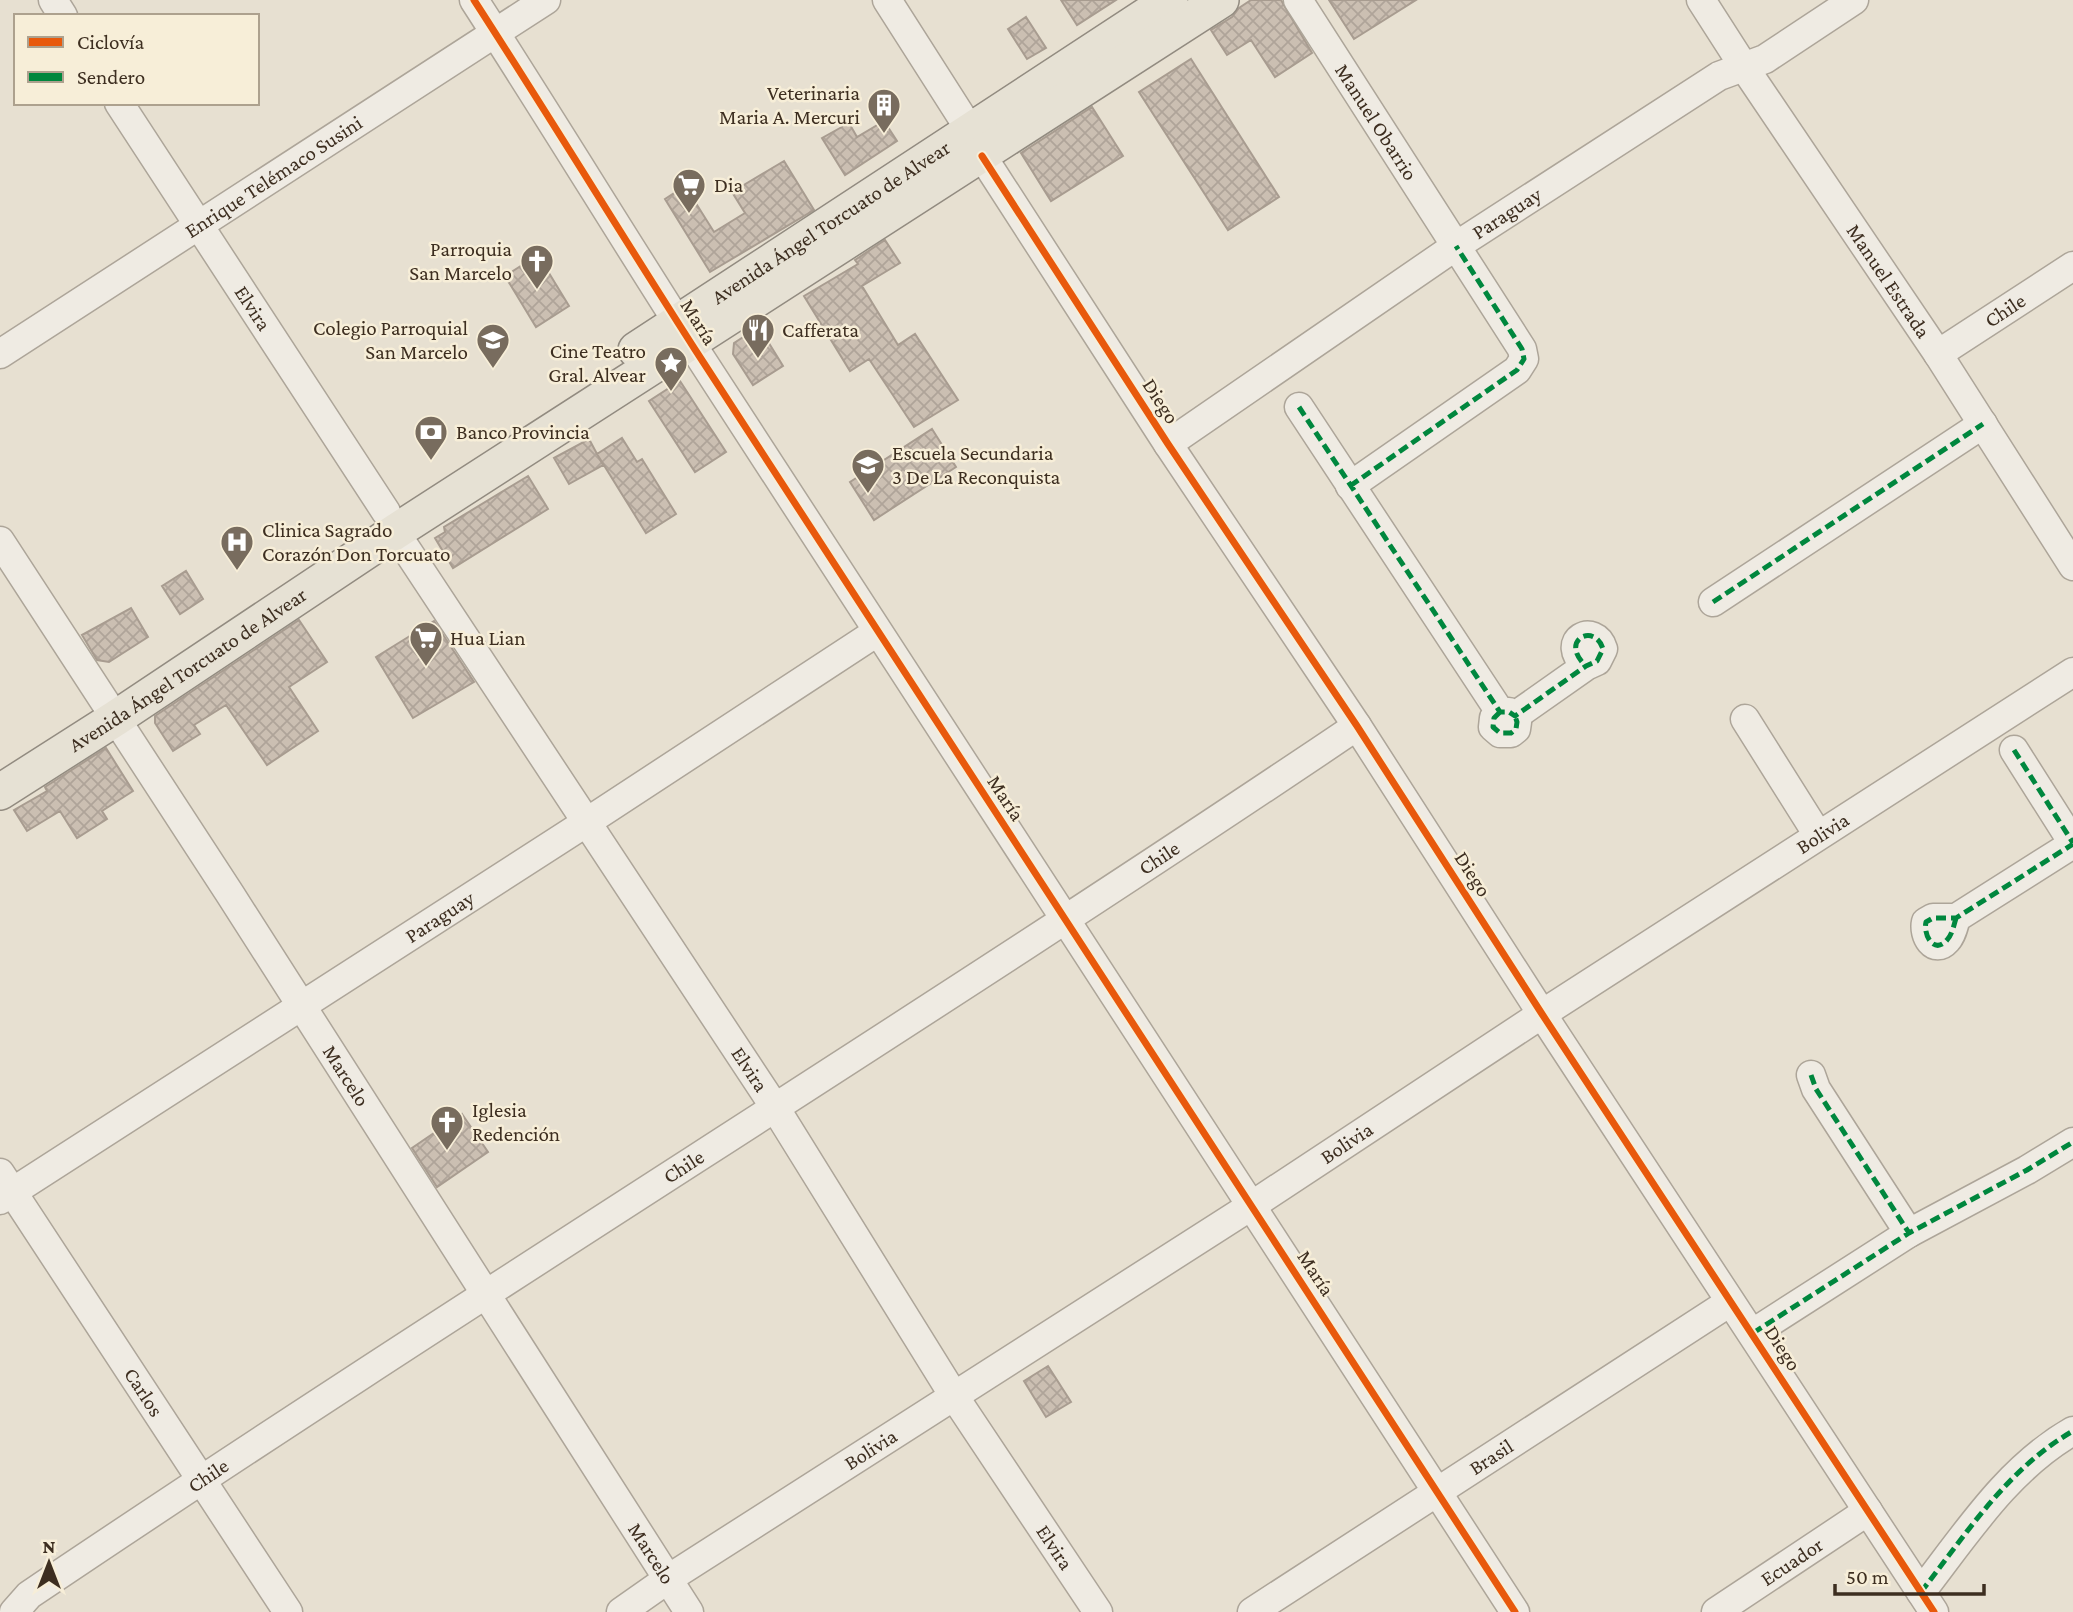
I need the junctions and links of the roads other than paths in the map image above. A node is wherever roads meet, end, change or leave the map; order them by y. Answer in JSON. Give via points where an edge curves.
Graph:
{"nodes":[{"id":1,"x":474,"y":0,"type":"edge"},
{"id":2,"x":546,"y":0,"type":"edge"},
{"id":3,"x":887,"y":0,"type":"edge"},
{"id":4,"x":1170,"y":0,"type":"edge"},
{"id":5,"x":1221,"y":0,"type":"edge"},
{"id":6,"x":1298,"y":0,"type":"edge"},
{"id":7,"x":1701,"y":0,"type":"edge"},
{"id":8,"x":1854,"y":0,"type":"edge"},
{"id":9,"x":496,"y":33,"type":"junction"},
{"id":10,"x":1744,"y":67,"type":"junction"},
{"id":11,"x":120,"y":105,"type":"edge"},
{"id":12,"x":976,"y":143,"type":"junction"},
{"id":13,"x":198,"y":226,"type":"junction"},
{"id":14,"x":1456,"y":246,"type":"junction"},
{"id":15,"x":2073,"y":266,"type":"edge"},
{"id":16,"x":685,"y":333,"type":"junction"},
{"id":17,"x":0,"y":354,"type":"edge"},
{"id":18,"x":1938,"y":354,"type":"junction"},
{"id":19,"x":1298,"y":407,"type":"dead end"},
{"id":20,"x":1983,"y":424,"type":"junction"},
{"id":21,"x":1168,"y":443,"type":"junction"},
{"id":22,"x":1350,"y":486,"type":"junction"},
{"id":23,"x":391,"y":522,"type":"junction"},
{"id":24,"x":0,"y":541,"type":"edge"},
{"id":25,"x":2073,"y":566,"type":"edge"},
{"id":26,"x":1713,"y":602,"type":"dead end"},
{"id":27,"x":877,"y":632,"type":"junction"},
{"id":28,"x":1586,"y":666,"type":"dead end"},
{"id":29,"x":2073,"y":672,"type":"edge"},
{"id":30,"x":110,"y":709,"type":"junction"},
{"id":31,"x":1745,"y":719,"type":"dead end"},
{"id":32,"x":1357,"y":726,"type":"junction"},
{"id":33,"x":2014,"y":750,"type":"dead end"},
{"id":34,"x":0,"y":765,"type":"edge"},
{"id":35,"x":0,"y":792,"type":"edge"},
{"id":36,"x":587,"y":822,"type":"junction"},
{"id":37,"x":1818,"y":835,"type":"junction"},
{"id":38,"x":2073,"y":844,"type":"edge"},
{"id":39,"x":1956,"y":918,"type":"dead end"},
{"id":40,"x":1064,"y":919,"type":"junction"},
{"id":41,"x":300,"y":1007,"type":"junction"},
{"id":42,"x":1542,"y":1014,"type":"junction"},
{"id":43,"x":1811,"y":1075,"type":"dead end"},
{"id":44,"x":774,"y":1106,"type":"junction"},
{"id":45,"x":2073,"y":1142,"type":"edge"},
{"id":46,"x":4,"y":1188,"type":"edge"},
{"id":47,"x":1251,"y":1206,"type":"junction"},
{"id":48,"x":1909,"y":1233,"type":"junction"},
{"id":49,"x":486,"y":1294,"type":"junction"},
{"id":50,"x":1730,"y":1302,"type":"junction"},
{"id":51,"x":1753,"y":1333,"type":"junction"},
{"id":52,"x":954,"y":1396,"type":"junction"},
{"id":53,"x":2073,"y":1431,"type":"edge"},
{"id":54,"x":200,"y":1480,"type":"junction"},
{"id":55,"x":1437,"y":1493,"type":"junction"},
{"id":56,"x":1868,"y":1511,"type":"junction"},
{"id":57,"x":668,"y":1579,"type":"junction"},
{"id":58,"x":1927,"y":1602,"type":"edge"},
{"id":59,"x":14,"y":1612,"type":"edge"},
{"id":60,"x":288,"y":1612,"type":"edge"},
{"id":61,"x":621,"y":1612,"type":"edge"},
{"id":62,"x":688,"y":1612,"type":"edge"},
{"id":63,"x":1098,"y":1612,"type":"edge"},
{"id":64,"x":1252,"y":1612,"type":"edge"},
{"id":65,"x":1514,"y":1612,"type":"edge"},
{"id":66,"x":1716,"y":1612,"type":"edge"}],
"edges":[{"from":1,"to":9,"type":"street","name":"María"},
{"from":2,"to":9,"type":"street","name":"Enrique Telémaco Susini"},
{"from":3,"to":12,"type":"street","name":"Diego"},
{"from":4,"to":12,"type":"main road","name":"Avenida Ángel Torcuato de Alvear"},
{"from":5,"to":12,"type":"main road","name":"Avenida Ángel Torcuato de Alvear"},
{"from":6,"to":14,"type":"street","name":"Manuel Obarrio"},
{"from":7,"to":10,"type":"street","name":"Manuel Estrada"},
{"from":8,"to":10,"type":"street","name":"Paraguay","via":[[1765,59]]},
{"from":9,"to":13,"type":"street","name":"Enrique Telémaco Susini"},
{"from":9,"to":16,"type":"street","name":"María"},
{"from":10,"to":14,"type":"street","name":"Paraguay","via":[[1719,76]]},
{"from":10,"to":18,"type":"street","name":"Manuel Estrada"},
{"from":11,"to":13,"type":"street","name":"Elvira"},
{"from":12,"to":16,"type":"main road","name":"Avenida Ángel Torcuato de Alvear"},
{"from":12,"to":21,"type":"street","name":"Diego"},
{"from":13,"to":17,"type":"street","name":"Enrique Telémaco Susini"},
{"from":13,"to":23,"type":"street","name":"Elvira"},
{"from":14,"to":21,"type":"street","name":"Paraguay"},
{"from":14,"to":22,"type":"street","name":"Manuel Obarrio","via":[[1524,359],[1517,370]]},
{"from":15,"to":18,"type":"street","name":"Chile"},
{"from":16,"to":23,"type":"main road","name":"Avenida Ángel Torcuato de Alvear"},
{"from":16,"to":27,"type":"street","name":"María"},
{"from":18,"to":20,"type":"street","name":"Manuel Estrada"},
{"from":19,"to":22,"type":"street"},
{"from":20,"to":25,"type":"street","name":"Manuel Estrada"},
{"from":20,"to":26,"type":"street"},
{"from":21,"to":32,"type":"street","name":"Diego"},
{"from":22,"to":28,"type":"street","via":[[1508,714]]},
{"from":23,"to":30,"type":"main road","name":"Avenida Ángel Torcuato de Alvear"},
{"from":23,"to":36,"type":"street","name":"Elvira"},
{"from":24,"to":30,"type":"street","name":"Marcelo"},
{"from":27,"to":36,"type":"street","name":"Paraguay"},
{"from":27,"to":40,"type":"street","name":"María"},
{"from":29,"to":37,"type":"street","name":"Bolivia"},
{"from":30,"to":34,"type":"main road","name":"Avenida Ángel Torcuato de Alvear"},
{"from":30,"to":35,"type":"main road","name":"Avenida Ángel Torcuato de Alvear"},
{"from":30,"to":41,"type":"street","name":"Marcelo"},
{"from":31,"to":37,"type":"street"},
{"from":32,"to":40,"type":"street","name":"Chile"},
{"from":32,"to":42,"type":"street","name":"Diego"},
{"from":33,"to":38,"type":"street"},
{"from":36,"to":41,"type":"street","name":"Paraguay"},
{"from":36,"to":44,"type":"street","name":"Elvira"},
{"from":37,"to":42,"type":"street","name":"Bolivia"},
{"from":38,"to":39,"type":"street"},
{"from":40,"to":44,"type":"street","name":"Chile"},
{"from":40,"to":47,"type":"street","name":"María"},
{"from":41,"to":46,"type":"street","name":"Paraguay"},
{"from":41,"to":49,"type":"street","name":"Marcelo"},
{"from":42,"to":47,"type":"street","name":"Bolivia"},
{"from":42,"to":50,"type":"street","name":"Diego"},
{"from":43,"to":48,"type":"street"},
{"from":44,"to":49,"type":"street","name":"Chile"},
{"from":44,"to":52,"type":"street","name":"Elvira"},
{"from":45,"to":48,"type":"street"},
{"from":46,"to":54,"type":"street","name":"Carlos"},
{"from":47,"to":52,"type":"street","name":"Bolivia"},
{"from":47,"to":55,"type":"street","name":"María"},
{"from":48,"to":51,"type":"street"},
{"from":49,"to":54,"type":"street","name":"Chile"},
{"from":49,"to":57,"type":"street","name":"Marcelo"},
{"from":50,"to":51,"type":"street","name":"Diego"},
{"from":50,"to":55,"type":"street","name":"Brasil"},
{"from":51,"to":56,"type":"street","name":"Diego"},
{"from":52,"to":57,"type":"street","name":"Bolivia"},
{"from":52,"to":63,"type":"street","name":"Elvira"},
{"from":53,"to":58,"type":"street","via":[[2030,1461],[2004,1487]]},
{"from":54,"to":59,"type":"street","name":"Chile","via":[[29,1595]]},
{"from":54,"to":60,"type":"street","name":"Carlos"},
{"from":55,"to":64,"type":"street","name":"Brasil"},
{"from":55,"to":65,"type":"street","name":"María"},
{"from":56,"to":58,"type":"street","name":"Diego"},
{"from":56,"to":66,"type":"street","name":"Ecuador"},
{"from":57,"to":61,"type":"street","name":"Bolivia"},
{"from":57,"to":62,"type":"street","name":"Marcelo"}]}
